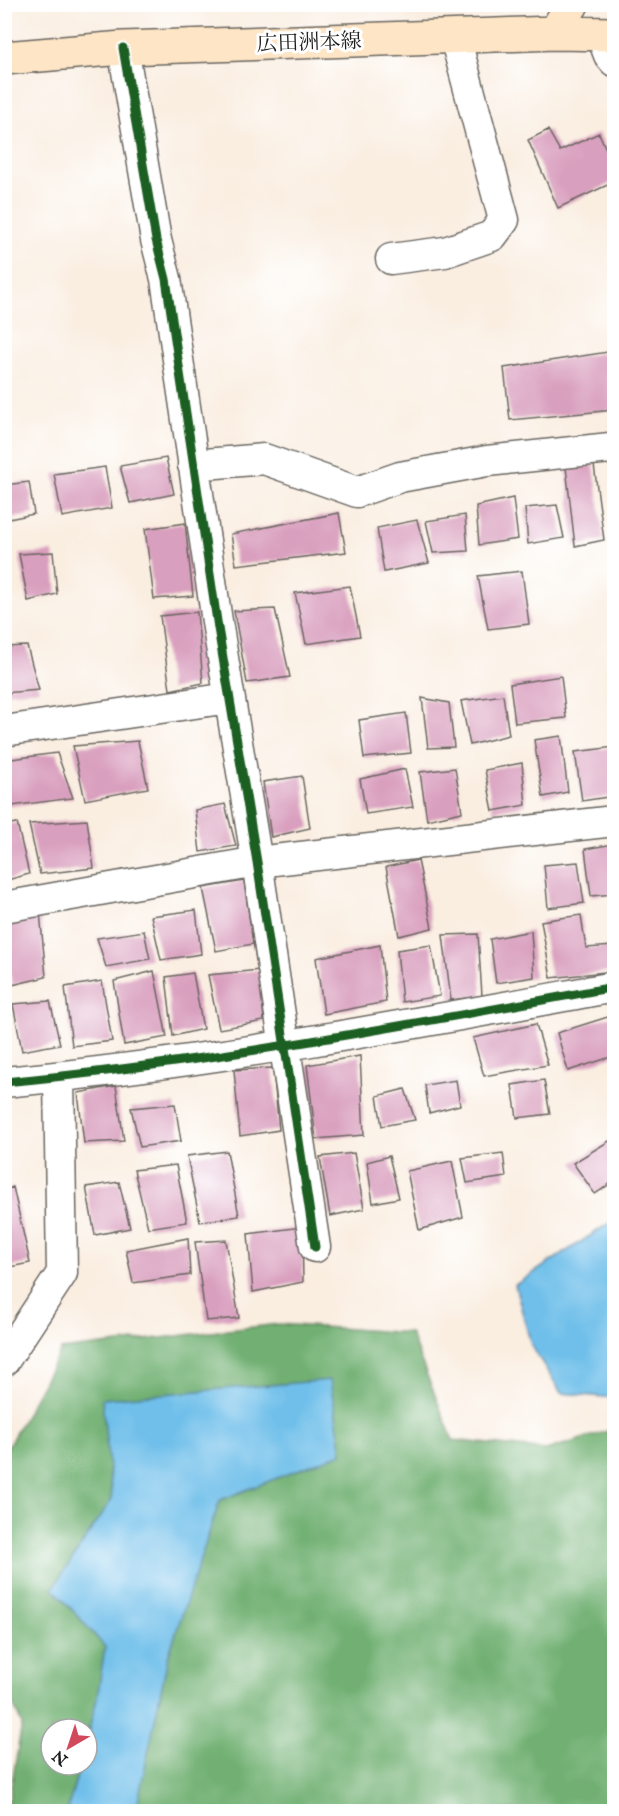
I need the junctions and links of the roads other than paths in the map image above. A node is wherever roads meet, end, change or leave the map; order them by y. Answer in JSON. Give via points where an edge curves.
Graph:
{"nodes":[{"id":1,"x":572,"y":4,"type":"edge"},
{"id":2,"x":555,"y":33,"type":"junction"},
{"id":3,"x":455,"y":37,"type":"junction"},
{"id":4,"x":610,"y":43,"type":"edge"},
{"id":5,"x":123,"y":48,"type":"junction"},
{"id":6,"x":4,"y":58,"type":"edge"},
{"id":7,"x":392,"y":259,"type":"dead end"},
{"id":8,"x":615,"y":450,"type":"edge"},
{"id":9,"x":193,"y":465,"type":"junction"},
{"id":10,"x":230,"y":698,"type":"junction"},
{"id":11,"x":4,"y":731,"type":"edge"},
{"id":12,"x":615,"y":821,"type":"edge"},
{"id":13,"x":257,"y":862,"type":"junction"},
{"id":14,"x":4,"y":907,"type":"edge"},
{"id":15,"x":615,"y":987,"type":"edge"},
{"id":16,"x":286,"y":1045,"type":"junction"},
{"id":17,"x":59,"y":1077,"type":"junction"},
{"id":18,"x":4,"y":1082,"type":"edge"},
{"id":19,"x":315,"y":1247,"type":"dead end"},
{"id":20,"x":4,"y":1361,"type":"edge"}],
"edges":[{"from":1,"to":2,"type":"main road"},
{"from":2,"to":3,"type":"main road","name":"広田洲本線"},
{"from":2,"to":4,"type":"main road","name":"広田洲本線"},
{"from":3,"to":5,"type":"main road","name":"広田洲本線"},
{"from":3,"to":7,"type":"street","via":[[504,220],[492,236],[445,252]]},
{"from":5,"to":6,"type":"main road","name":"広田洲本線"},
{"from":5,"to":9,"type":"street","via":[[166,279]]},
{"from":8,"to":9,"type":"street","via":[[487,461],[400,477],[357,492],[264,459]]},
{"from":9,"to":10,"type":"street"},
{"from":10,"to":11,"type":"street"},
{"from":10,"to":13,"type":"street"},
{"from":12,"to":13,"type":"street"},
{"from":13,"to":14,"type":"street"},
{"from":13,"to":16,"type":"street"},
{"from":15,"to":16,"type":"street"},
{"from":16,"to":17,"type":"street"},
{"from":16,"to":19,"type":"street"},
{"from":17,"to":18,"type":"street"},
{"from":17,"to":20,"type":"street","via":[[62,1273]]}]}
